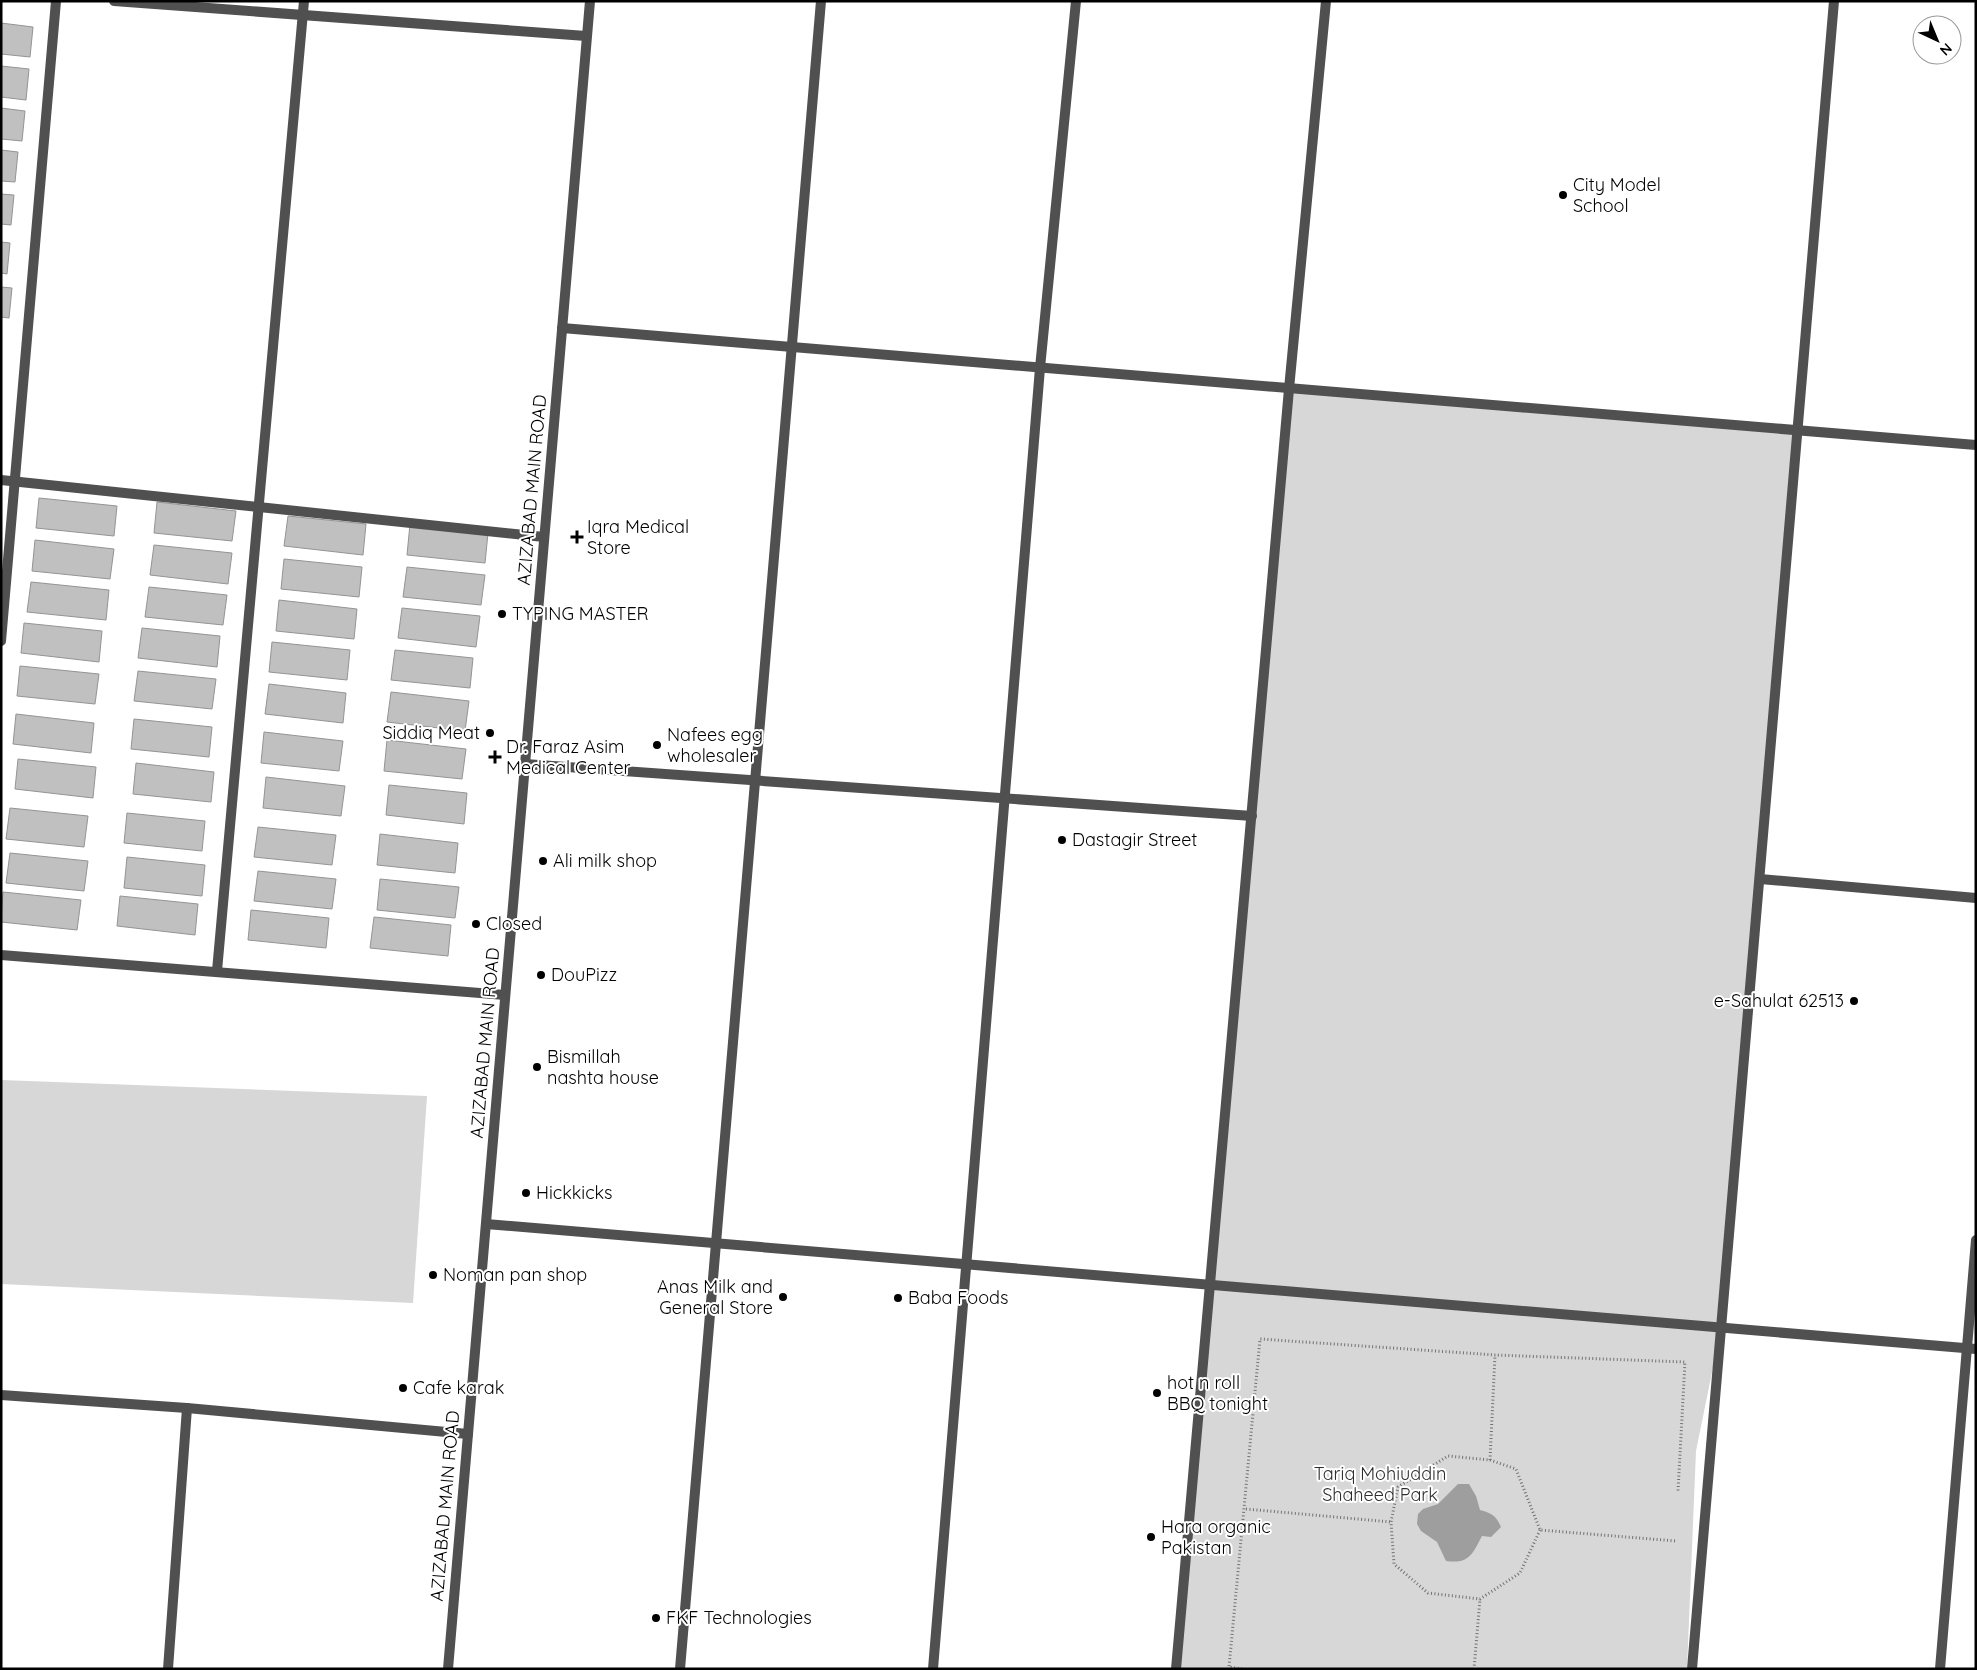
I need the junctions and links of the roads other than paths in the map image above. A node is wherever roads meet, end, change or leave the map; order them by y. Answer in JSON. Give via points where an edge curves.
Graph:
{"nodes":[{"id":1,"x":56,"y":1,"type":"edge"},
{"id":2,"x":114,"y":1,"type":"edge"},
{"id":3,"x":304,"y":1,"type":"edge"},
{"id":4,"x":590,"y":1,"type":"edge"},
{"id":5,"x":821,"y":1,"type":"edge"},
{"id":6,"x":1076,"y":1,"type":"edge"},
{"id":7,"x":1326,"y":1,"type":"edge"},
{"id":8,"x":1834,"y":1,"type":"edge"},
{"id":9,"x":302,"y":16,"type":"junction"},
{"id":10,"x":586,"y":36,"type":"junction"},
{"id":11,"x":562,"y":328,"type":"junction"},
{"id":12,"x":792,"y":347,"type":"junction"},
{"id":13,"x":1040,"y":368,"type":"junction"},
{"id":14,"x":1289,"y":389,"type":"junction"},
{"id":15,"x":1798,"y":431,"type":"junction"},
{"id":16,"x":1976,"y":445,"type":"edge"},
{"id":17,"x":1,"y":480,"type":"edge"},
{"id":18,"x":15,"y":481,"type":"junction"},
{"id":19,"x":258,"y":507,"type":"junction"},
{"id":20,"x":544,"y":538,"type":"junction"},
{"id":21,"x":1,"y":640,"type":"edge"},
{"id":22,"x":525,"y":764,"type":"junction"},
{"id":23,"x":755,"y":781,"type":"junction"},
{"id":24,"x":1005,"y":799,"type":"junction"},
{"id":25,"x":1252,"y":816,"type":"junction"},
{"id":26,"x":1760,"y":879,"type":"junction"},
{"id":27,"x":1976,"y":898,"type":"edge"},
{"id":28,"x":1,"y":955,"type":"edge"},
{"id":29,"x":217,"y":971,"type":"junction"},
{"id":30,"x":505,"y":995,"type":"junction"},
{"id":31,"x":486,"y":1224,"type":"junction"},
{"id":32,"x":1976,"y":1240,"type":"edge"},
{"id":33,"x":716,"y":1244,"type":"junction"},
{"id":34,"x":966,"y":1264,"type":"junction"},
{"id":35,"x":1210,"y":1285,"type":"junction"},
{"id":36,"x":1721,"y":1328,"type":"junction"},
{"id":37,"x":1971,"y":1348,"type":"edge"},
{"id":38,"x":1,"y":1395,"type":"edge"},
{"id":39,"x":187,"y":1408,"type":"junction"},
{"id":40,"x":468,"y":1434,"type":"junction"},
{"id":41,"x":168,"y":1669,"type":"edge"},
{"id":42,"x":448,"y":1669,"type":"edge"},
{"id":43,"x":680,"y":1669,"type":"edge"},
{"id":44,"x":933,"y":1669,"type":"edge"},
{"id":45,"x":1176,"y":1669,"type":"edge"},
{"id":46,"x":1692,"y":1669,"type":"edge"},
{"id":47,"x":1940,"y":1669,"type":"edge"}],
"edges":[{"from":1,"to":18,"type":"street"},
{"from":2,"to":9,"type":"street"},
{"from":3,"to":9,"type":"street"},
{"from":4,"to":10,"type":"street","name":"AZIZABAD MAIN ROAD"},
{"from":5,"to":12,"type":"street"},
{"from":6,"to":13,"type":"street"},
{"from":7,"to":14,"type":"street"},
{"from":8,"to":15,"type":"street"},
{"from":9,"to":10,"type":"street"},
{"from":9,"to":19,"type":"street"},
{"from":10,"to":11,"type":"street","name":"AZIZABAD MAIN ROAD"},
{"from":11,"to":12,"type":"street"},
{"from":11,"to":20,"type":"street","name":"AZIZABAD MAIN ROAD"},
{"from":12,"to":13,"type":"street"},
{"from":12,"to":23,"type":"street"},
{"from":13,"to":14,"type":"street"},
{"from":13,"to":24,"type":"street"},
{"from":14,"to":15,"type":"street"},
{"from":14,"to":25,"type":"street"},
{"from":15,"to":16,"type":"street"},
{"from":15,"to":26,"type":"street"},
{"from":17,"to":18,"type":"street"},
{"from":18,"to":19,"type":"street"},
{"from":18,"to":21,"type":"street"},
{"from":19,"to":20,"type":"street"},
{"from":19,"to":29,"type":"street"},
{"from":20,"to":22,"type":"street","name":"AZIZABAD MAIN ROAD"},
{"from":22,"to":23,"type":"street"},
{"from":22,"to":30,"type":"street","name":"AZIZABAD MAIN ROAD"},
{"from":23,"to":24,"type":"street"},
{"from":23,"to":33,"type":"street"},
{"from":24,"to":25,"type":"street"},
{"from":24,"to":34,"type":"street"},
{"from":25,"to":35,"type":"street"},
{"from":26,"to":27,"type":"street"},
{"from":26,"to":36,"type":"street"},
{"from":28,"to":29,"type":"street"},
{"from":29,"to":30,"type":"street"},
{"from":30,"to":31,"type":"street","name":"AZIZABAD MAIN ROAD"},
{"from":31,"to":33,"type":"street"},
{"from":31,"to":40,"type":"street","name":"AZIZABAD MAIN ROAD"},
{"from":32,"to":37,"type":"street"},
{"from":33,"to":34,"type":"street"},
{"from":33,"to":43,"type":"street"},
{"from":34,"to":35,"type":"street"},
{"from":34,"to":44,"type":"street"},
{"from":35,"to":36,"type":"street"},
{"from":35,"to":45,"type":"street"},
{"from":36,"to":37,"type":"street"},
{"from":36,"to":46,"type":"street"},
{"from":37,"to":47,"type":"street"},
{"from":38,"to":39,"type":"street"},
{"from":39,"to":40,"type":"street"},
{"from":39,"to":41,"type":"street"},
{"from":40,"to":42,"type":"street","name":"AZIZABAD MAIN ROAD"}]}
